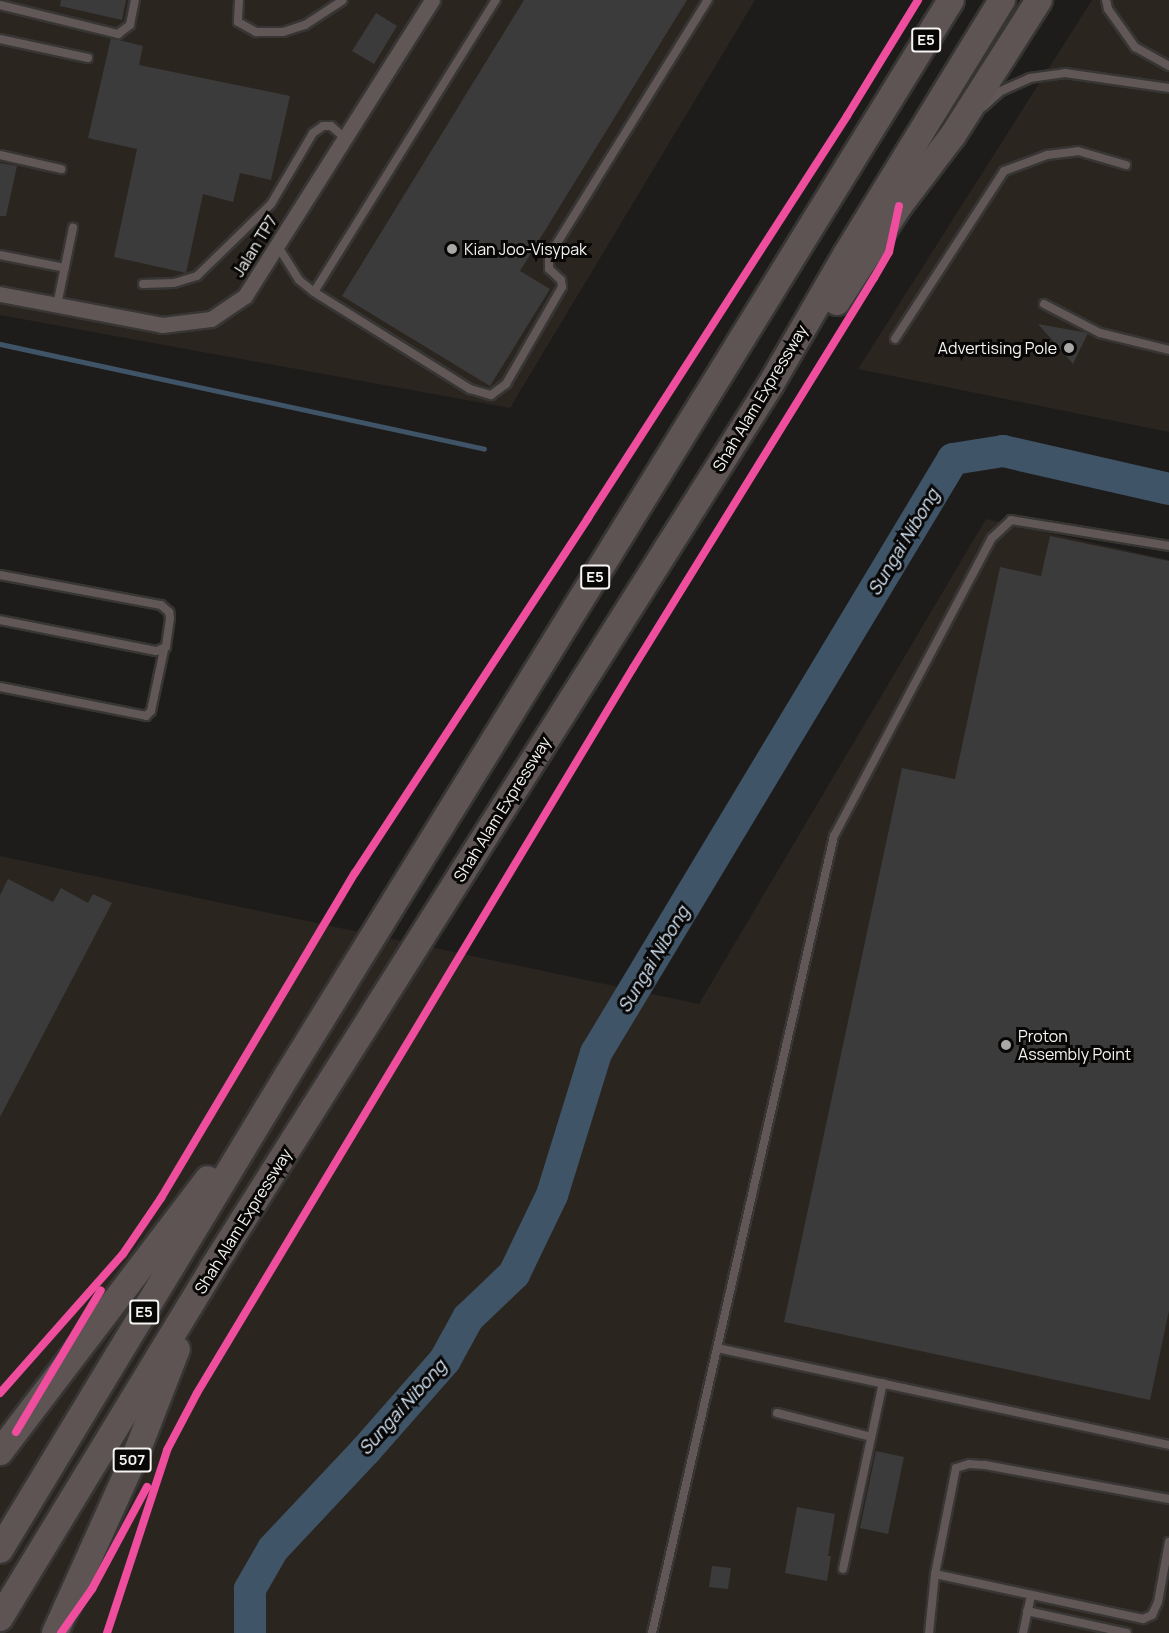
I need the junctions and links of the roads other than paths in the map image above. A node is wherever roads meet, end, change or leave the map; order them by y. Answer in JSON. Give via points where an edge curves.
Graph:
{"nodes":[{"id":1,"x":135,"y":0,"type":"edge"},
{"id":2,"x":239,"y":0,"type":"edge"},
{"id":3,"x":343,"y":0,"type":"edge"},
{"id":4,"x":432,"y":0,"type":"edge"},
{"id":5,"x":496,"y":0,"type":"edge"},
{"id":6,"x":708,"y":0,"type":"edge"},
{"id":7,"x":951,"y":0,"type":"edge"},
{"id":8,"x":1002,"y":0,"type":"edge"},
{"id":9,"x":1039,"y":0,"type":"edge"},
{"id":10,"x":1106,"y":0,"type":"edge"},
{"id":11,"x":0,"y":5,"type":"edge"},
{"id":12,"x":0,"y":39,"type":"edge"},
{"id":13,"x":88,"y":58,"type":"dead end"},
{"id":14,"x":1169,"y":66,"type":"edge"},
{"id":15,"x":1169,"y":88,"type":"edge"},
{"id":16,"x":952,"y":135,"type":"junction"},
{"id":17,"x":345,"y":138,"type":"junction"},
{"id":18,"x":0,"y":154,"type":"edge"},
{"id":19,"x":1126,"y":165,"type":"dead end"},
{"id":20,"x":61,"y":169,"type":"dead end"},
{"id":21,"x":73,"y":228,"type":"dead end"},
{"id":22,"x":277,"y":245,"type":"junction"},
{"id":23,"x":0,"y":255,"type":"edge"},
{"id":24,"x":65,"y":268,"type":"junction"},
{"id":25,"x":143,"y":284,"type":"dead end"},
{"id":26,"x":314,"y":292,"type":"junction"},
{"id":27,"x":0,"y":294,"type":"edge"},
{"id":28,"x":57,"y":304,"type":"junction"},
{"id":29,"x":1044,"y":304,"type":"dead end"},
{"id":30,"x":895,"y":339,"type":"dead end"},
{"id":31,"x":1169,"y":350,"type":"edge"},
{"id":32,"x":771,"y":384,"type":"junction"},
{"id":33,"x":1169,"y":546,"type":"edge"},
{"id":34,"x":0,"y":575,"type":"edge"},
{"id":35,"x":0,"y":620,"type":"edge"},
{"id":36,"x":164,"y":650,"type":"junction"},
{"id":37,"x":0,"y":687,"type":"edge"},
{"id":38,"x":288,"y":1074,"type":"junction"},
{"id":39,"x":202,"y":1284,"type":"junction"},
{"id":40,"x":717,"y":1348,"type":"junction"},
{"id":41,"x":883,"y":1383,"type":"junction"},
{"id":42,"x":777,"y":1413,"type":"dead end"},
{"id":43,"x":871,"y":1437,"type":"junction"},
{"id":44,"x":1169,"y":1444,"type":"edge"},
{"id":45,"x":0,"y":1452,"type":"edge"},
{"id":46,"x":1169,"y":1499,"type":"edge"},
{"id":47,"x":1169,"y":1542,"type":"edge"},
{"id":48,"x":0,"y":1550,"type":"edge"},
{"id":49,"x":843,"y":1569,"type":"dead end"},
{"id":50,"x":935,"y":1574,"type":"junction"},
{"id":51,"x":1031,"y":1595,"type":"junction"},
{"id":52,"x":1028,"y":1611,"type":"junction"},
{"id":53,"x":0,"y":1618,"type":"edge"},
{"id":54,"x":55,"y":1633,"type":"edge"},
{"id":55,"x":652,"y":1633,"type":"edge"},
{"id":56,"x":930,"y":1633,"type":"edge"},
{"id":57,"x":1023,"y":1633,"type":"edge"},
{"id":58,"x":1127,"y":1633,"type":"edge"}],
"edges":[{"from":1,"to":11,"type":"lane","via":[[130,25],[118,33]]},
{"from":2,"to":3,"type":"lane","via":[[238,22],[256,32],[283,32],[305,25]]},
{"from":4,"to":17,"type":"street","name":"Jalan TP7"},
{"from":5,"to":26,"type":"lane"},
{"from":6,"to":26,"type":"lane","via":[[549,256],[549,269],[561,280],[562,287],[506,384],[491,395],[470,389]]},
{"from":7,"to":38,"type":"highway","number":"E5"},
{"from":8,"to":32,"type":"highway","name":"Shah Alam Expressway","number":"E5"},
{"from":9,"to":16,"type":"highway"},
{"from":10,"to":14,"type":"lane","via":[[1108,9],[1135,47]]},
{"from":12,"to":13,"type":"lane"},
{"from":15,"to":16,"type":"lane","via":[[1065,73],[1030,78],[1001,91]]},
{"from":16,"to":32,"type":"highway","via":[[899,206],[832,309]]},
{"from":17,"to":22,"type":"street","name":"Jalan TP7"},
{"from":17,"to":25,"type":"lane","via":[[332,126],[323,126],[313,133],[271,204],[197,276],[174,284]]},
{"from":18,"to":20,"type":"lane"},
{"from":19,"to":30,"type":"lane","via":[[1078,151],[1047,155],[1004,171]]},
{"from":21,"to":24,"type":"lane"},
{"from":22,"to":26,"type":"lane","via":[[299,280]]},
{"from":22,"to":28,"type":"street","name":"Jalan TP7","via":[[245,296],[211,319],[162,325]]},
{"from":23,"to":24,"type":"lane"},
{"from":24,"to":28,"type":"lane"},
{"from":27,"to":28,"type":"street","name":"Jalan TP7"},
{"from":29,"to":31,"type":"lane","via":[[1100,333]]},
{"from":32,"to":39,"type":"highway","name":"Shah Alam Expressway","number":"E5"},
{"from":33,"to":40,"type":"lane","via":[[1022,520],[1011,520],[992,538],[834,836]]},
{"from":34,"to":36,"type":"lane","via":[[161,605],[170,618]]},
{"from":35,"to":36,"type":"lane"},
{"from":36,"to":37,"type":"lane","via":[[151,711],[146,716]]},
{"from":38,"to":45,"type":"highway"},
{"from":38,"to":48,"type":"highway","number":"E5"},
{"from":39,"to":53,"type":"highway","name":"Shah Alam Expressway","number":"E5"},
{"from":39,"to":54,"type":"highway","number":"507","via":[[138,1449]]},
{"from":40,"to":41,"type":"lane"},
{"from":40,"to":55,"type":"lane"},
{"from":41,"to":43,"type":"lane"},
{"from":41,"to":44,"type":"lane"},
{"from":42,"to":43,"type":"lane"},
{"from":43,"to":49,"type":"lane"},
{"from":46,"to":50,"type":"lane","via":[[985,1465],[962,1465],[956,1468]]},
{"from":47,"to":51,"type":"lane","via":[[1158,1602],[1152,1615],[1143,1619]]},
{"from":50,"to":51,"type":"lane"},
{"from":50,"to":56,"type":"lane"},
{"from":51,"to":52,"type":"lane"},
{"from":52,"to":57,"type":"lane"},
{"from":52,"to":58,"type":"lane"}]}
